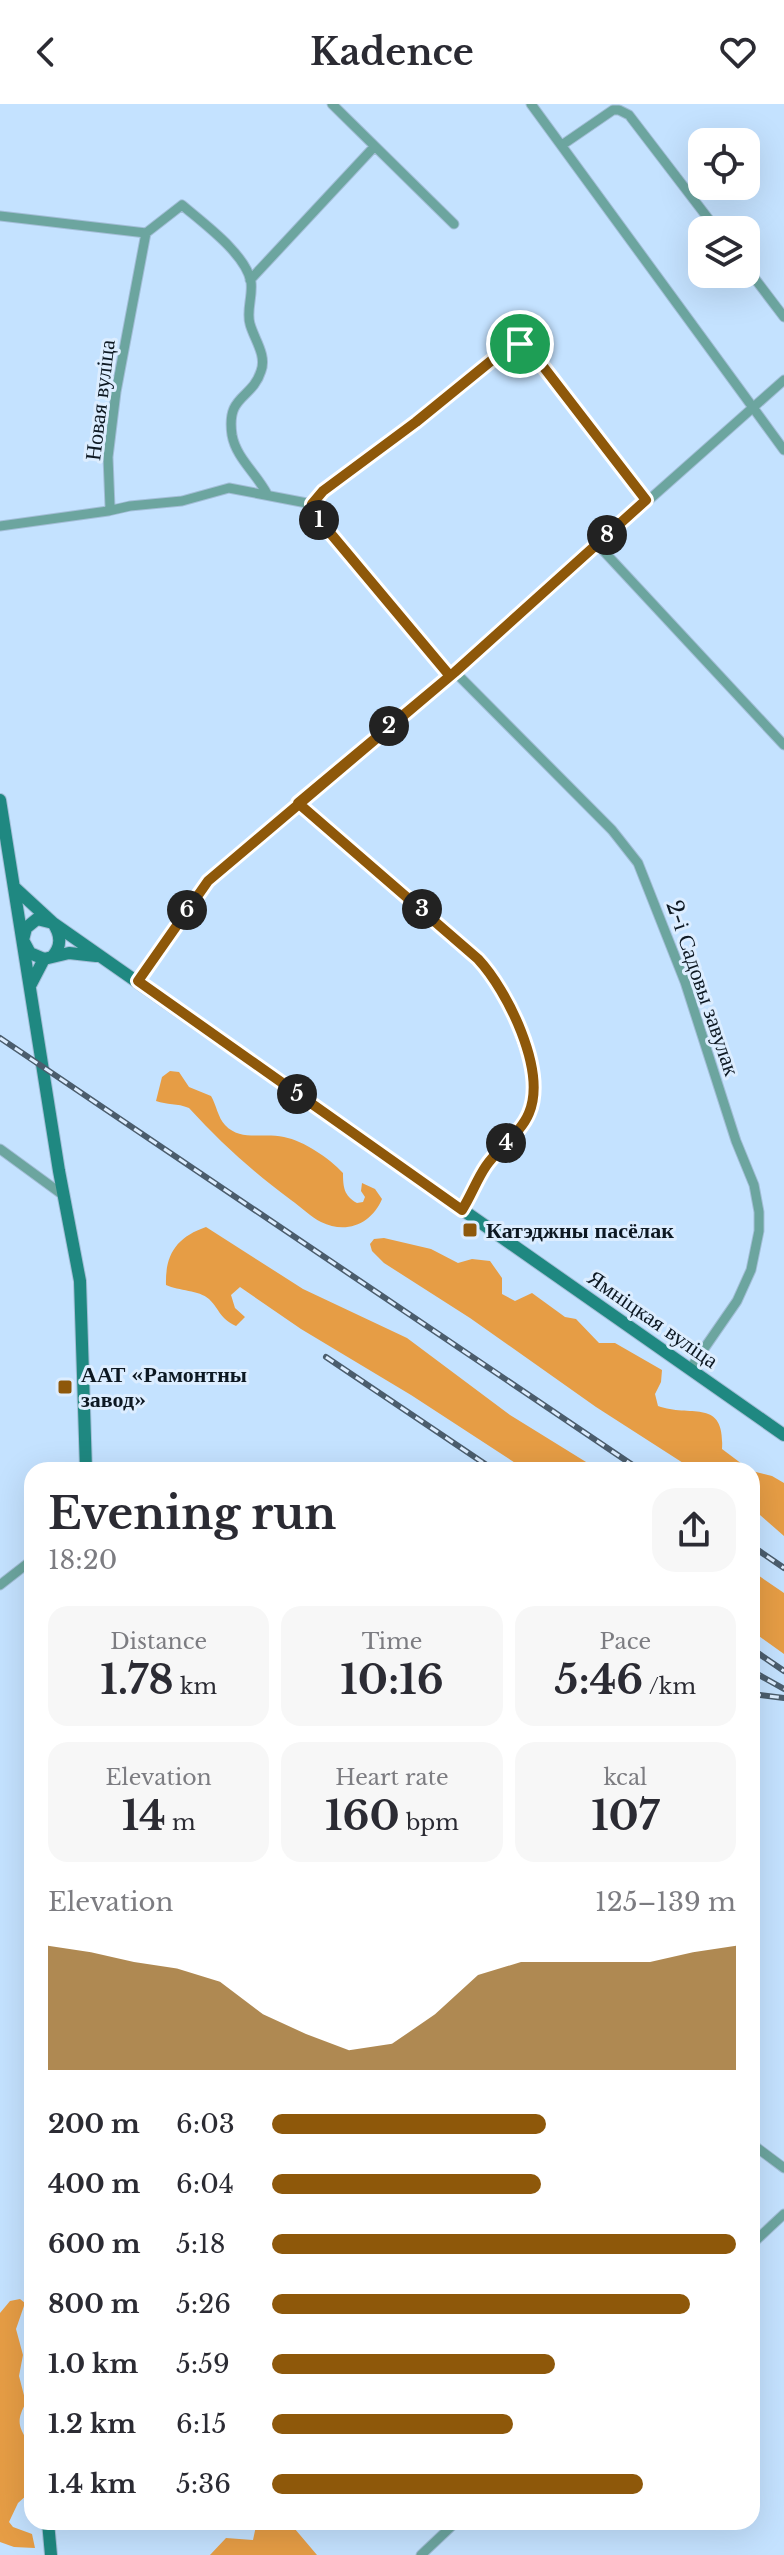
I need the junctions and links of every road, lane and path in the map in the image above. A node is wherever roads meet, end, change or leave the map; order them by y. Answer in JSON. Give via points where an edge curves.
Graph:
{"nodes":[{"id":1,"x":332,"y":104,"type":"edge"},
{"id":2,"x":531,"y":104,"type":"edge"},
{"id":3,"x":562,"y":145,"type":"junction"},
{"id":4,"x":374,"y":147,"type":"junction"},
{"id":5,"x":0,"y":216,"type":"edge"},
{"id":6,"x":706,"y":216,"type":"edge"},
{"id":7,"x":454,"y":224,"type":"dead end"},
{"id":8,"x":146,"y":233,"type":"junction"},
{"id":9,"x":250,"y":280,"type":"junction"},
{"id":10,"x":760,"y":285,"type":"edge"},
{"id":11,"x":784,"y":317,"type":"edge"},
{"id":12,"x":784,"y":380,"type":"edge"},
{"id":13,"x":754,"y":408,"type":"junction"},
{"id":14,"x":784,"y":450,"type":"edge"},
{"id":15,"x":267,"y":494,"type":"junction"},
{"id":16,"x":646,"y":500,"type":"junction"},
{"id":17,"x":312,"y":504,"type":"junction"},
{"id":18,"x":108,"y":511,"type":"junction"},
{"id":19,"x":0,"y":526,"type":"edge"},
{"id":20,"x":597,"y":544,"type":"junction"},
{"id":21,"x":452,"y":674,"type":"junction"},
{"id":22,"x":784,"y":745,"type":"edge"},
{"id":23,"x":0,"y":800,"type":"edge"},
{"id":24,"x":298,"y":803,"type":"junction"},
{"id":25,"x":0,"y":872,"type":"edge"},
{"id":26,"x":14,"y":883,"type":"junction"},
{"id":27,"x":53,"y":923,"type":"junction"},
{"id":28,"x":23,"y":940,"type":"junction"},
{"id":29,"x":48,"y":958,"type":"junction"},
{"id":30,"x":107,"y":959,"type":"junction"},
{"id":31,"x":138,"y":981,"type":"junction"},
{"id":32,"x":30,"y":987,"type":"junction"},
{"id":33,"x":0,"y":1149,"type":"edge"},
{"id":34,"x":63,"y":1195,"type":"junction"},
{"id":35,"x":462,"y":1210,"type":"junction"},
{"id":36,"x":690,"y":1369,"type":"junction"},
{"id":37,"x":784,"y":1435,"type":"edge"},
{"id":38,"x":86,"y":1462,"type":"edge"},
{"id":39,"x":24,"y":1566,"type":"edge"},
{"id":40,"x":0,"y":1585,"type":"edge"},
{"id":41,"x":760,"y":2150,"type":"edge"},
{"id":42,"x":784,"y":2168,"type":"edge"},
{"id":43,"x":784,"y":2214,"type":"edge"},
{"id":44,"x":760,"y":2236,"type":"edge"},
{"id":45,"x":49,"y":2530,"type":"edge"},
{"id":46,"x":448,"y":2530,"type":"edge"},
{"id":47,"x":51,"y":2555,"type":"edge"},
{"id":48,"x":421,"y":2555,"type":"edge"}],
"edges":[{"from":1,"to":4,"type":"street"},
{"from":2,"to":3,"type":"street"},
{"from":3,"to":6,"type":"street","via":[[619,110],[629,115]]},
{"from":3,"to":13,"type":"street"},
{"from":4,"to":7,"type":"street"},
{"from":4,"to":9,"type":"street"},
{"from":5,"to":8,"type":"street"},
{"from":8,"to":9,"type":"street","via":[[182,205],[245,264]]},
{"from":8,"to":18,"type":"street","name":"Новая вуліца","via":[[116,392]]},
{"from":9,"to":15,"type":"street","via":[[248,321],[262,370],[233,408],[232,438]]},
{"from":10,"to":11,"type":"street"},
{"from":12,"to":13,"type":"street"},
{"from":13,"to":14,"type":"street"},
{"from":13,"to":16,"type":"street"},
{"from":15,"to":17,"type":"street"},
{"from":15,"to":18,"type":"street","via":[[229,488]]},
{"from":16,"to":17,"type":"street","via":[[536,358],[516,344]]},
{"from":16,"to":20,"type":"street"},
{"from":17,"to":21,"type":"street","name":"2-і Садовы завулак","via":[[316,516]]},
{"from":18,"to":19,"type":"street"},
{"from":20,"to":21,"type":"street"},
{"from":20,"to":22,"type":"street"},
{"from":21,"to":24,"type":"street"},
{"from":21,"to":36,"type":"street","name":"2-і Садовы завулак","via":[[612,830],[638,863],[685,982],[754,1185],[759,1231],[751,1270],[737,1301]]},
{"from":23,"to":26,"type":"main road"},
{"from":24,"to":31,"type":"street","via":[[208,881]]},
{"from":24,"to":35,"type":"street","via":[[478,959],[509,1003],[533,1073],[530,1111],[485,1167]]},
{"from":25,"to":26,"type":"street"},
{"from":26,"to":27,"type":"main road","name":"Ямніцкая вуліца"},
{"from":26,"to":28,"type":"main road"},
{"from":27,"to":28,"type":"main road","via":[[34,920]]},
{"from":27,"to":29,"type":"main road","via":[[59,947]]},
{"from":27,"to":30,"type":"main road","name":"Ямніцкая вуліца"},
{"from":28,"to":29,"type":"main road","via":[[30,953]]},
{"from":28,"to":32,"type":"main road"},
{"from":29,"to":30,"type":"main road","via":[[78,952]]},
{"from":29,"to":32,"type":"main road"},
{"from":30,"to":31,"type":"main road","name":"Ямніцкая вуліца"},
{"from":31,"to":35,"type":"main road","name":"Ямніцкая вуліца"},
{"from":32,"to":34,"type":"main road"},
{"from":33,"to":34,"type":"street"},
{"from":34,"to":38,"type":"main road","via":[[80,1281]]},
{"from":35,"to":36,"type":"main road","name":"Ямніцкая вуліца"},
{"from":36,"to":37,"type":"main road","name":"Ямніцкая вуліца"},
{"from":39,"to":40,"type":"street"},
{"from":41,"to":42,"type":"street"},
{"from":43,"to":44,"type":"street"},
{"from":45,"to":47,"type":"main road"},
{"from":46,"to":48,"type":"street"}]}
